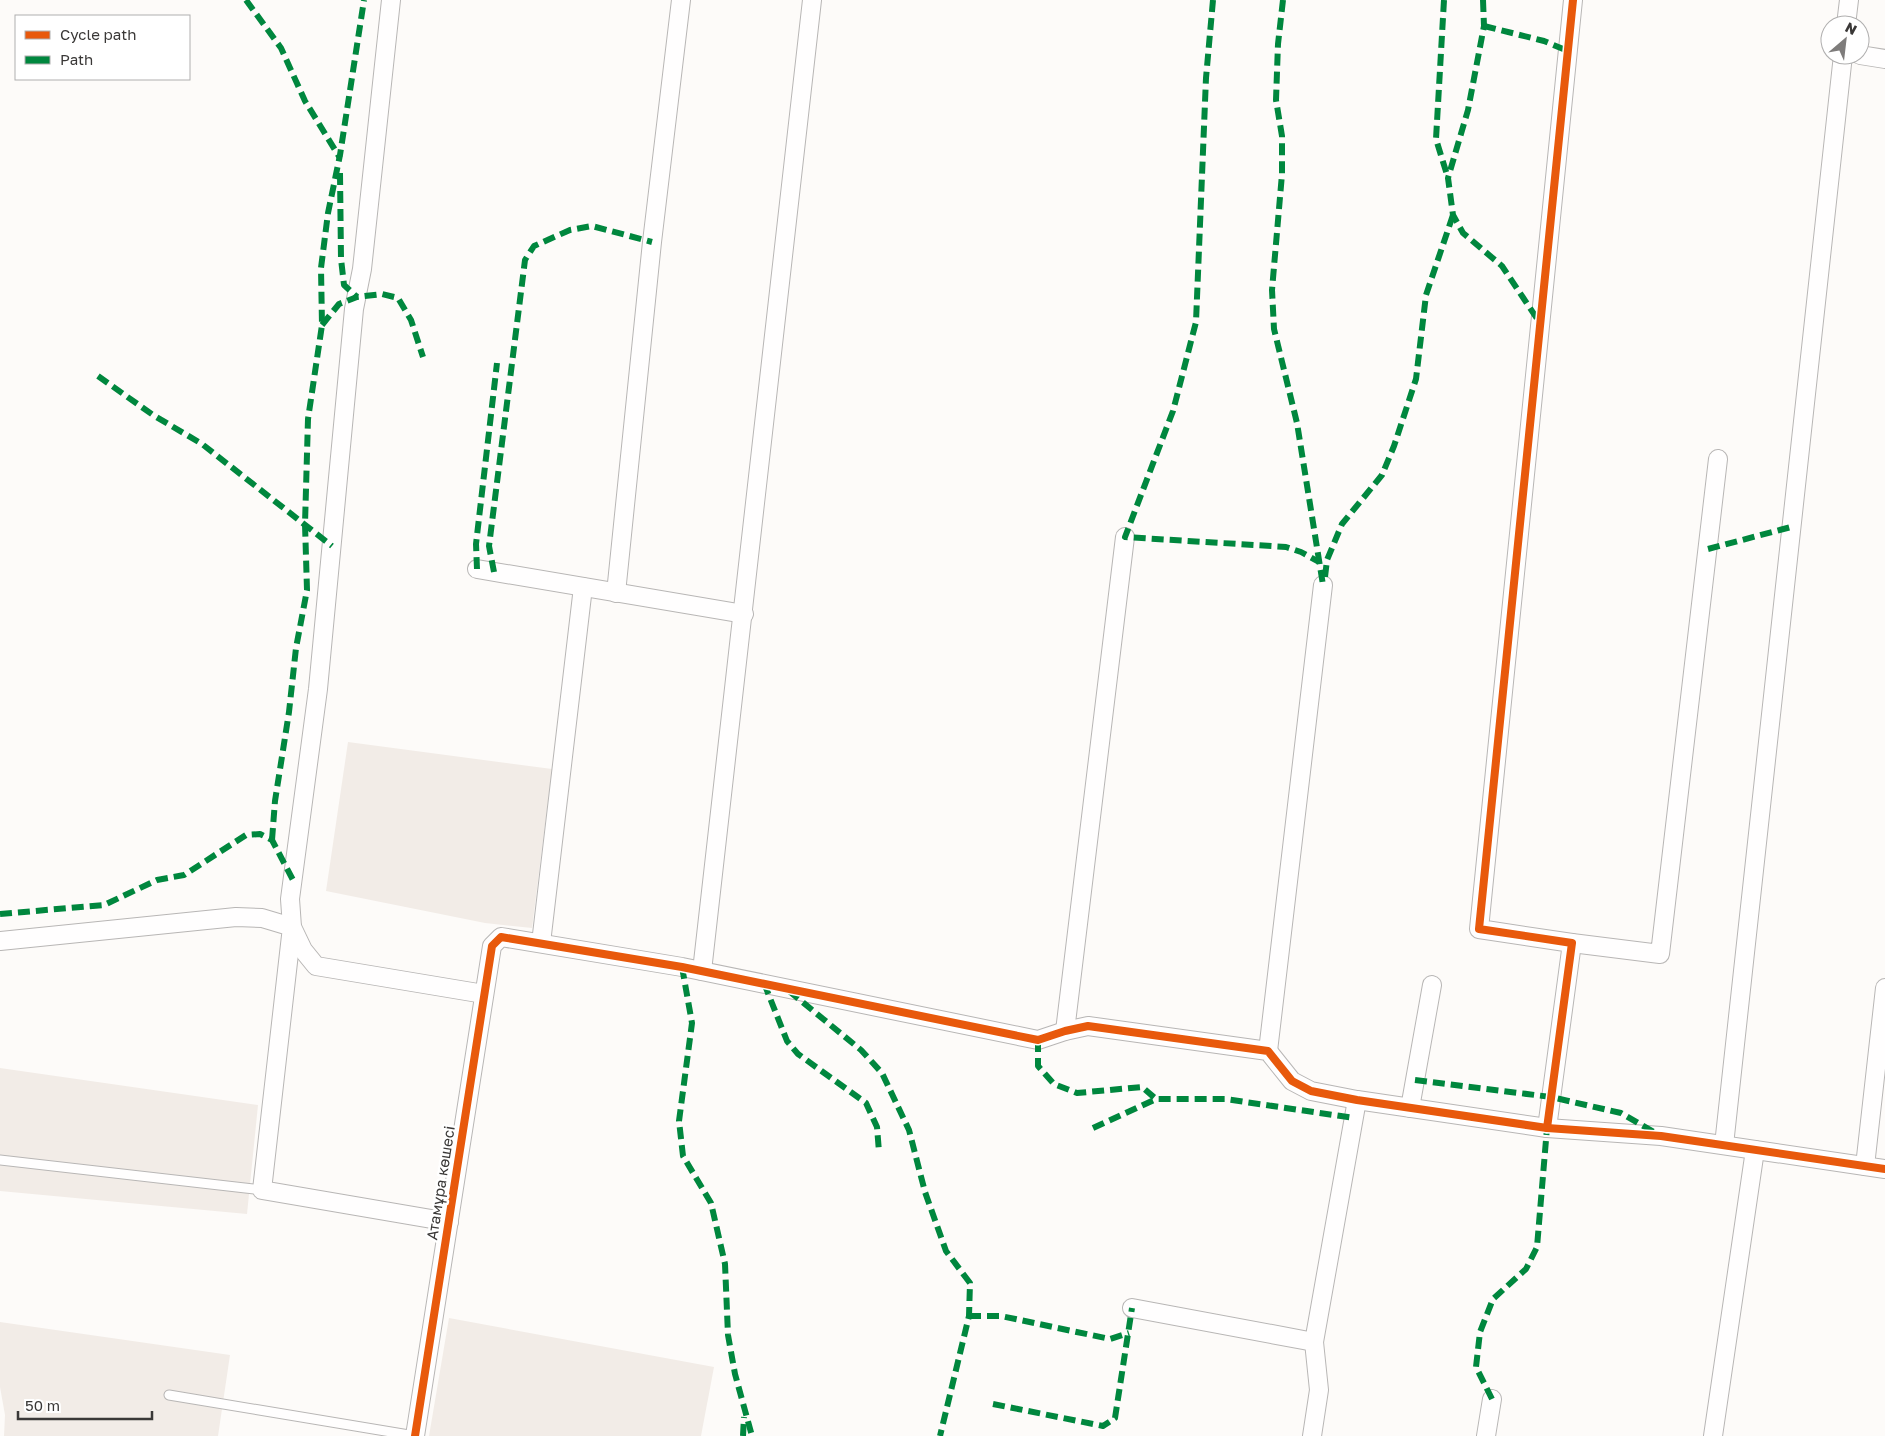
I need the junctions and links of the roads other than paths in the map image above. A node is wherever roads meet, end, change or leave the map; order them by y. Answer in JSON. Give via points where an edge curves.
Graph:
{"nodes":[{"id":1,"x":391,"y":0,"type":"edge"},
{"id":2,"x":681,"y":0,"type":"edge"},
{"id":3,"x":812,"y":0,"type":"edge"},
{"id":4,"x":1573,"y":0,"type":"edge"},
{"id":5,"x":1849,"y":0,"type":"edge"},
{"id":6,"x":1847,"y":15,"type":"edge"},
{"id":7,"x":1870,"y":56,"type":"edge"},
{"id":8,"x":1885,"y":58,"type":"edge"},
{"id":9,"x":1842,"y":65,"type":"edge"},
{"id":10,"x":1718,"y":459,"type":"dead end"},
{"id":11,"x":1125,"y":537,"type":"dead end"},
{"id":12,"x":477,"y":569,"type":"dead end"},
{"id":13,"x":1323,"y":585,"type":"dead end"},
{"id":14,"x":582,"y":587,"type":"junction"},
{"id":15,"x":616,"y":593,"type":"junction"},
{"id":16,"x":744,"y":614,"type":"junction"},
{"id":17,"x":292,"y":927,"type":"junction"},
{"id":18,"x":0,"y":941,"type":"edge"},
{"id":19,"x":540,"y":943,"type":"junction"},
{"id":20,"x":1572,"y":943,"type":"junction"},
{"id":21,"x":702,"y":971,"type":"junction"},
{"id":22,"x":1432,"y":986,"type":"dead end"},
{"id":23,"x":1885,"y":988,"type":"edge"},
{"id":24,"x":484,"y":994,"type":"junction"},
{"id":25,"x":1065,"y":1030,"type":"junction"},
{"id":26,"x":1268,"y":1051,"type":"junction"},
{"id":27,"x":1357,"y":1100,"type":"junction"},
{"id":28,"x":1410,"y":1108,"type":"junction"},
{"id":29,"x":1547,"y":1128,"type":"junction"},
{"id":30,"x":1724,"y":1145,"type":"junction"},
{"id":31,"x":1756,"y":1150,"type":"junction"},
{"id":32,"x":0,"y":1160,"type":"edge"},
{"id":33,"x":1864,"y":1166,"type":"junction"},
{"id":34,"x":1885,"y":1169,"type":"edge"},
{"id":35,"x":262,"y":1190,"type":"junction"},
{"id":36,"x":449,"y":1222,"type":"junction"},
{"id":37,"x":1132,"y":1308,"type":"dead end"},
{"id":38,"x":1314,"y":1342,"type":"junction"},
{"id":39,"x":168,"y":1395,"type":"dead end"},
{"id":40,"x":1492,"y":1399,"type":"dead end"},
{"id":41,"x":415,"y":1436,"type":"edge"},
{"id":42,"x":1312,"y":1436,"type":"edge"},
{"id":43,"x":1486,"y":1436,"type":"edge"},
{"id":44,"x":1713,"y":1436,"type":"edge"}],
"edges":[{"from":1,"to":17,"type":"street","via":[[362,269],[354,309],[318,689],[290,900]]},
{"from":2,"to":15,"type":"street"},
{"from":3,"to":16,"type":"street"},
{"from":4,"to":20,"type":"street","via":[[1479,929]]},
{"from":5,"to":6,"type":"street"},
{"from":7,"to":8,"type":"street"},
{"from":9,"to":30,"type":"street"},
{"from":10,"to":20,"type":"street","via":[[1660,954]]},
{"from":11,"to":25,"type":"street"},
{"from":12,"to":14,"type":"street"},
{"from":13,"to":26,"type":"street"},
{"from":14,"to":15,"type":"street"},
{"from":14,"to":19,"type":"street"},
{"from":15,"to":16,"type":"street"},
{"from":16,"to":21,"type":"street"},
{"from":17,"to":18,"type":"street","via":[[262,918],[236,917]]},
{"from":17,"to":24,"type":"street","via":[[303,950],[316,966]]},
{"from":17,"to":35,"type":"street"},
{"from":19,"to":21,"type":"street"},
{"from":19,"to":24,"type":"street","name":"Атамұра көшесі","via":[[501,936],[492,946]]},
{"from":20,"to":29,"type":"street"},
{"from":21,"to":25,"type":"street","via":[[1038,1040]]},
{"from":22,"to":28,"type":"street"},
{"from":23,"to":33,"type":"street"},
{"from":24,"to":36,"type":"street","name":"Атамұра көшесі"},
{"from":25,"to":26,"type":"street","via":[[1088,1026]]},
{"from":26,"to":27,"type":"street","via":[[1292,1081],[1311,1091]]},
{"from":27,"to":28,"type":"street"},
{"from":27,"to":38,"type":"street"},
{"from":28,"to":29,"type":"street"},
{"from":29,"to":30,"type":"street","via":[[1661,1136]]},
{"from":30,"to":31,"type":"street"},
{"from":31,"to":33,"type":"street"},
{"from":31,"to":44,"type":"street"},
{"from":32,"to":35,"type":"lane"},
{"from":33,"to":34,"type":"street"},
{"from":35,"to":36,"type":"street"},
{"from":36,"to":41,"type":"street","name":"Атамұра көшесі"},
{"from":37,"to":38,"type":"street"},
{"from":38,"to":42,"type":"street","via":[[1319,1390]]},
{"from":39,"to":41,"type":"lane"},
{"from":40,"to":43,"type":"street"}]}
